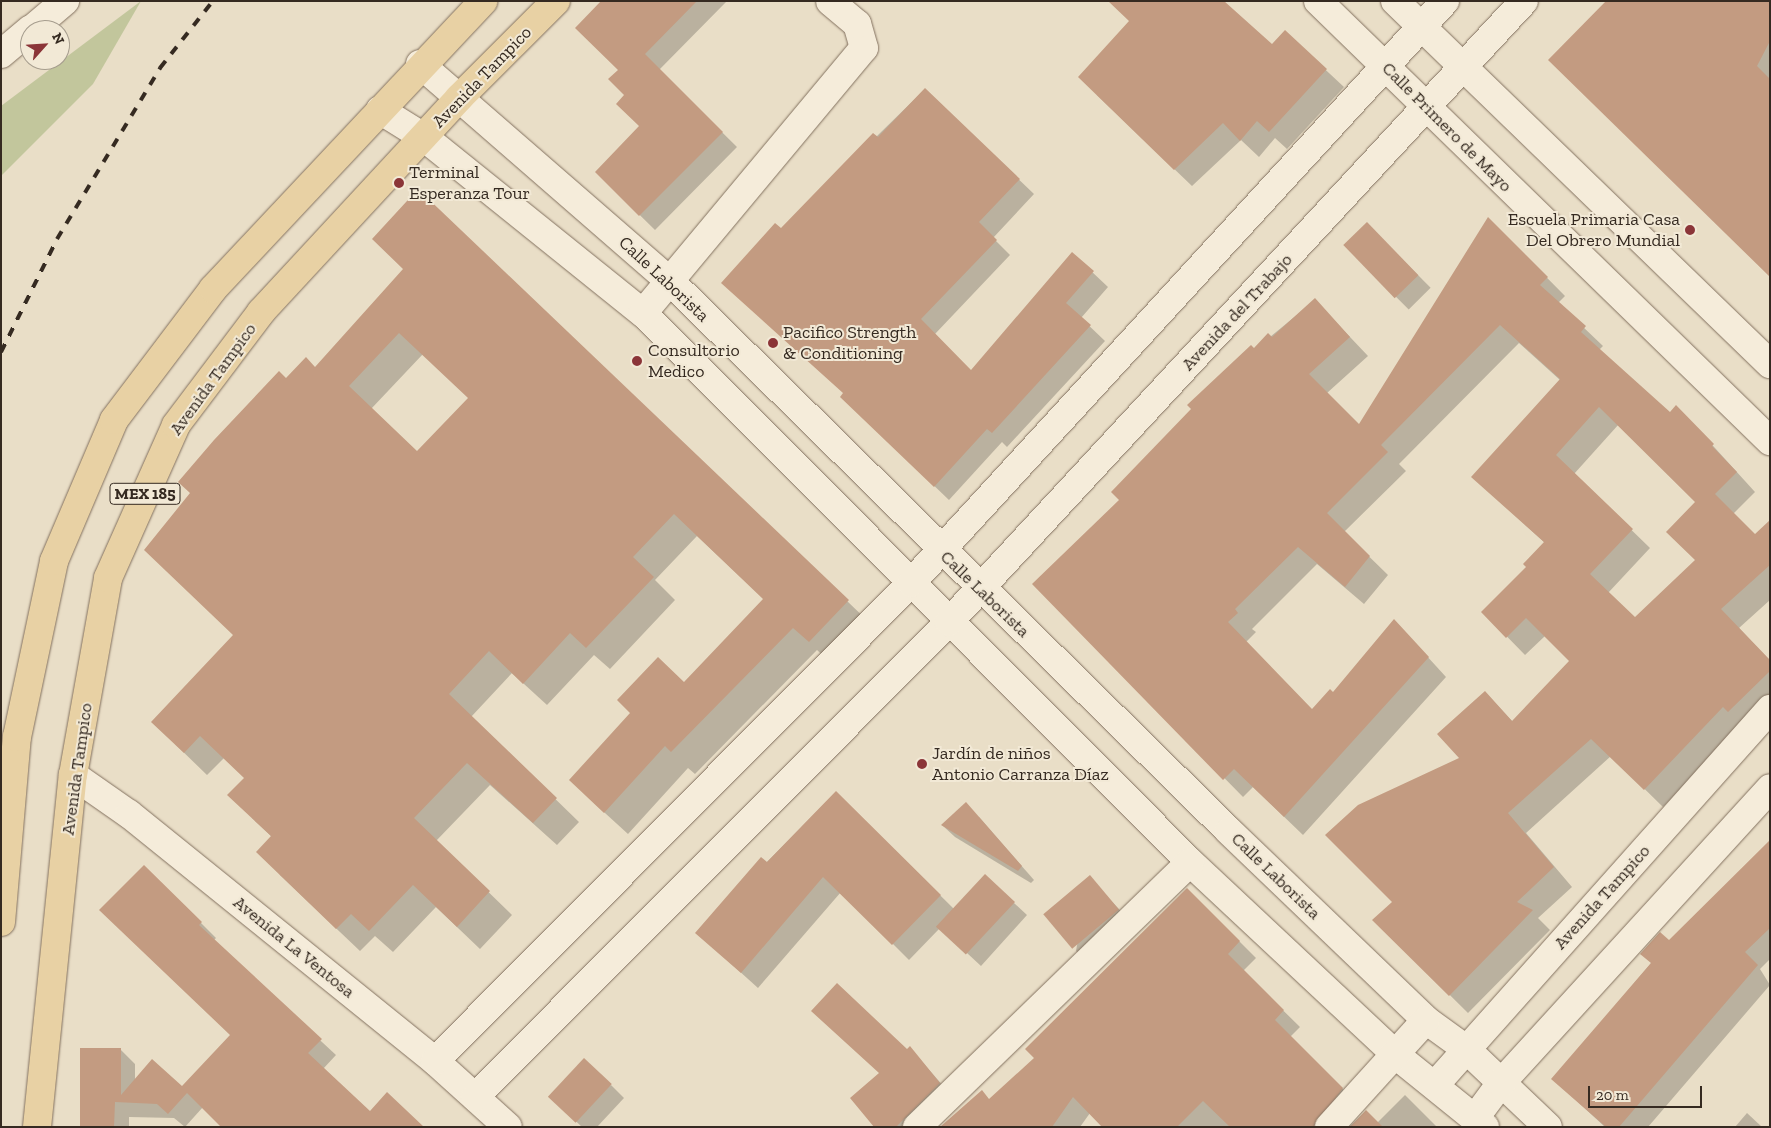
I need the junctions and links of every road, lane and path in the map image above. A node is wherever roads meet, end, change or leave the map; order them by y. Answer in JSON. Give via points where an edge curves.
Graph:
{"nodes":[{"id":1,"x":66,"y":1,"type":"edge"},
{"id":2,"x":483,"y":1,"type":"edge"},
{"id":3,"x":556,"y":1,"type":"edge"},
{"id":4,"x":830,"y":1,"type":"edge"},
{"id":5,"x":1318,"y":1,"type":"edge"},
{"id":6,"x":1396,"y":1,"type":"edge"},
{"id":7,"x":1445,"y":1,"type":"edge"},
{"id":8,"x":1524,"y":1,"type":"edge"},
{"id":9,"x":42,"y":20,"type":"edge"},
{"id":10,"x":1422,"y":26,"type":"junction"},
{"id":11,"x":20,"y":38,"type":"edge"},
{"id":12,"x":1,"y":54,"type":"edge"},
{"id":13,"x":420,"y":64,"type":"junction"},
{"id":14,"x":1463,"y":67,"type":"junction"},
{"id":15,"x":1387,"y":69,"type":"junction"},
{"id":16,"x":459,"y":98,"type":"junction"},
{"id":17,"x":380,"y":110,"type":"junction"},
{"id":18,"x":1427,"y":110,"type":"junction"},
{"id":19,"x":425,"y":138,"type":"junction"},
{"id":20,"x":671,"y":282,"type":"junction"},
{"id":21,"x":642,"y":313,"type":"junction"},
{"id":22,"x":1770,"y":364,"type":"edge"},
{"id":23,"x":1770,"y":441,"type":"edge"},
{"id":24,"x":939,"y":551,"type":"junction"},
{"id":25,"x":911,"y":582,"type":"junction"},
{"id":26,"x":978,"y":587,"type":"junction"},
{"id":27,"x":949,"y":622,"type":"junction"},
{"id":28,"x":1770,"y":709,"type":"edge"},
{"id":29,"x":73,"y":775,"type":"junction"},
{"id":30,"x":1770,"y":788,"type":"edge"},
{"id":31,"x":1190,"y":862,"type":"junction"},
{"id":32,"x":1,"y":922,"type":"edge"},
{"id":33,"x":1426,"y":1020,"type":"junction"},
{"id":34,"x":1466,"y":1049,"type":"junction"},
{"id":35,"x":1397,"y":1056,"type":"junction"},
{"id":36,"x":435,"y":1061,"type":"junction"},
{"id":37,"x":1501,"y":1083,"type":"junction"},
{"id":38,"x":1435,"y":1085,"type":"junction"},
{"id":39,"x":475,"y":1097,"type":"junction"},
{"id":40,"x":1480,"y":1122,"type":"edge"},
{"id":41,"x":37,"y":1127,"type":"edge"},
{"id":42,"x":508,"y":1127,"type":"edge"},
{"id":43,"x":917,"y":1127,"type":"edge"},
{"id":44,"x":1329,"y":1127,"type":"edge"},
{"id":45,"x":1548,"y":1127,"type":"edge"}],
"edges":[{"from":1,"to":9,"type":"street"},
{"from":2,"to":13,"type":"main road","number":"MEX 185"},
{"from":3,"to":16,"type":"main road","name":"Avenida Tampico","number":"MEX 185"},
{"from":4,"to":20,"type":"street","via":[[857,24],[864,48]]},
{"from":5,"to":15,"type":"street","name":"Calle Primero de Mayo"},
{"from":6,"to":10,"type":"street"},
{"from":7,"to":10,"type":"street"},
{"from":8,"to":14,"type":"street","name":"Avenida del Trabajo"},
{"from":10,"to":14,"type":"street"},
{"from":10,"to":15,"type":"street"},
{"from":11,"to":12,"type":"street"},
{"from":13,"to":16,"type":"street","name":"Calle Laborista"},
{"from":13,"to":17,"type":"main road","number":"MEX 185"},
{"from":14,"to":18,"type":"street","name":"Avenida del Trabajo"},
{"from":14,"to":22,"type":"street"},
{"from":15,"to":18,"type":"street","name":"Calle Primero de Mayo"},
{"from":15,"to":24,"type":"street"},
{"from":16,"to":19,"type":"main road","name":"Avenida Tampico","number":"MEX 185"},
{"from":16,"to":20,"type":"street","name":"Calle Laborista"},
{"from":17,"to":19,"type":"street"},
{"from":17,"to":32,"type":"main road","number":"MEX 185","via":[[213,290],[114,420],[54,561],[17,737]]},
{"from":18,"to":23,"type":"street","name":"Calle Primero de Mayo"},
{"from":18,"to":26,"type":"street","name":"Avenida del Trabajo"},
{"from":19,"to":21,"type":"street"},
{"from":19,"to":29,"type":"main road","name":"Avenida Tampico","number":"MEX 185","via":[[261,312],[176,425],[108,578]]},
{"from":20,"to":21,"type":"street"},
{"from":20,"to":24,"type":"street","name":"Calle Laborista"},
{"from":21,"to":25,"type":"street"},
{"from":24,"to":25,"type":"street"},
{"from":24,"to":26,"type":"street","name":"Calle Laborista"},
{"from":25,"to":27,"type":"street"},
{"from":25,"to":36,"type":"street"},
{"from":26,"to":27,"type":"street","name":"Avenida del Trabajo"},
{"from":26,"to":33,"type":"street","name":"Calle Laborista"},
{"from":27,"to":31,"type":"street"},
{"from":27,"to":39,"type":"street","name":"Avenida del Trabajo"},
{"from":28,"to":34,"type":"street","name":"Avenida Tampico"},
{"from":29,"to":36,"type":"street","name":"Avenida La Ventosa","via":[[129,814]]},
{"from":29,"to":41,"type":"main road","name":"Avenida Tampico","number":"MEX 185"},
{"from":30,"to":37,"type":"street"},
{"from":31,"to":35,"type":"street"},
{"from":31,"to":43,"type":"street"},
{"from":33,"to":34,"type":"street","name":"Calle Laborista"},
{"from":33,"to":35,"type":"street"},
{"from":34,"to":37,"type":"street","name":"Calle Laborista"},
{"from":34,"to":38,"type":"street","name":"Avenida Tampico"},
{"from":35,"to":38,"type":"street"},
{"from":35,"to":44,"type":"street"},
{"from":36,"to":39,"type":"street","name":"Avenida La Ventosa"},
{"from":37,"to":40,"type":"street"},
{"from":37,"to":45,"type":"street","name":"Calle Laborista"},
{"from":38,"to":40,"type":"street"},
{"from":39,"to":42,"type":"street","name":"Avenida La Ventosa"}]}
